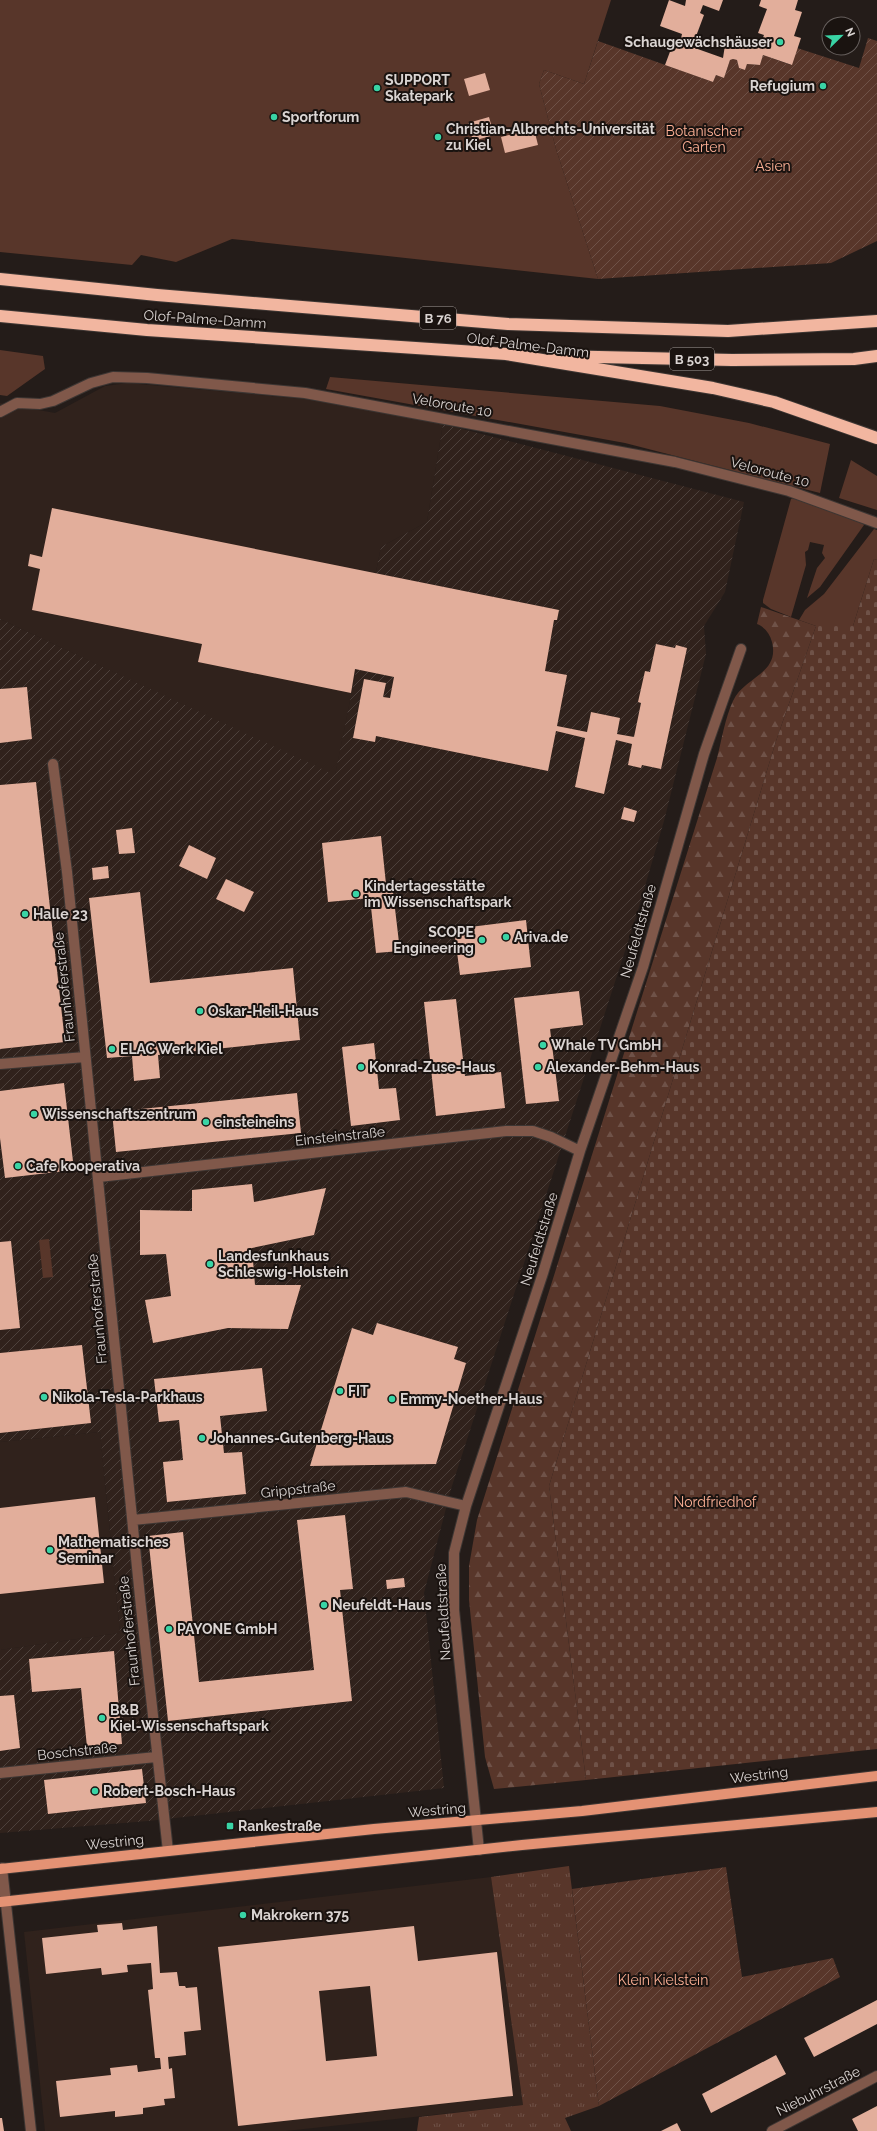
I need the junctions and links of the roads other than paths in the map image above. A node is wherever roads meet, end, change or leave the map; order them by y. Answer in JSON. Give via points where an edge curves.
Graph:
{"nodes":[{"id":1,"x":0,"y":279,"type":"edge"},
{"id":2,"x":0,"y":316,"type":"edge"},
{"id":3,"x":877,"y":321,"type":"edge"},
{"id":4,"x":506,"y":354,"type":"junction"},
{"id":5,"x":877,"y":356,"type":"edge"},
{"id":6,"x":0,"y":412,"type":"edge"},
{"id":7,"x":877,"y":438,"type":"edge"},
{"id":8,"x":877,"y":523,"type":"edge"},
{"id":9,"x":741,"y":649,"type":"dead end"},
{"id":10,"x":54,"y":764,"type":"dead end"},
{"id":11,"x":85,"y":1057,"type":"junction"},
{"id":12,"x":0,"y":1064,"type":"edge"},
{"id":13,"x":580,"y":1151,"type":"junction"},
{"id":14,"x":99,"y":1177,"type":"junction"},
{"id":15,"x":466,"y":1506,"type":"junction"},
{"id":16,"x":132,"y":1520,"type":"junction"},
{"id":17,"x":156,"y":1757,"type":"junction"},
{"id":18,"x":0,"y":1773,"type":"edge"},
{"id":19,"x":877,"y":1776,"type":"edge"},
{"id":20,"x":877,"y":1812,"type":"edge"},
{"id":21,"x":477,"y":1820,"type":"junction"},
{"id":22,"x":479,"y":1850,"type":"junction"},
{"id":23,"x":168,"y":1851,"type":"junction"},
{"id":24,"x":1,"y":1868,"type":"edge"},
{"id":25,"x":3,"y":1902,"type":"edge"},
{"id":26,"x":877,"y":2076,"type":"edge"},
{"id":27,"x":31,"y":2131,"type":"edge"},
{"id":28,"x":772,"y":2131,"type":"edge"}],
"edges":[{"from":1,"to":3,"type":"highway","name":"Olof-Palme-Damm","number":"B 76","via":[[157,295],[508,324],[728,331]]},
{"from":2,"to":4,"type":"highway","name":"Olof-Palme-Damm","number":"B 76","via":[[147,330]]},
{"from":4,"to":5,"type":"highway","number":"B 503","via":[[732,360],[854,359]]},
{"from":4,"to":7,"type":"highway","name":"Olof-Palme-Damm","number":"B 76","via":[[720,390],[774,402]]},
{"from":6,"to":8,"type":"street","name":"Veloroute 10","via":[[18,403],[46,403],[99,380],[113,377],[333,397],[675,462],[789,491]]},
{"from":9,"to":13,"type":"street","name":"Neufeldtstraße","via":[[704,754],[643,967]]},
{"from":10,"to":11,"type":"street","name":"Fraunhoferstraße"},
{"from":11,"to":12,"type":"street"},
{"from":11,"to":14,"type":"street","name":"Fraunhoferstraße"},
{"from":13,"to":14,"type":"street","name":"Einsteinstraße","via":[[533,1131],[506,1131]]},
{"from":13,"to":15,"type":"street","name":"Neufeldtstraße","via":[[543,1273]]},
{"from":14,"to":16,"type":"street","name":"Fraunhoferstraße"},
{"from":15,"to":16,"type":"street","name":"Grippstraße","via":[[406,1492]]},
{"from":15,"to":21,"type":"street","name":"Neufeldtstraße","via":[[454,1553],[454,1610]]},
{"from":16,"to":17,"type":"street","name":"Fraunhoferstraße"},
{"from":17,"to":18,"type":"street","name":"Boschstraße"},
{"from":17,"to":23,"type":"street","name":"Fraunhoferstraße"},
{"from":19,"to":21,"type":"main road","name":"Westring"},
{"from":20,"to":22,"type":"main road"},
{"from":21,"to":22,"type":"street","name":"Neufeldtstraße"},
{"from":21,"to":23,"type":"main road","name":"Westring"},
{"from":22,"to":25,"type":"main road"},
{"from":23,"to":24,"type":"main road","name":"Westring"},
{"from":24,"to":25,"type":"street"},
{"from":25,"to":27,"type":"street"},
{"from":26,"to":28,"type":"street","name":"Niebuhrstraße"}]}
